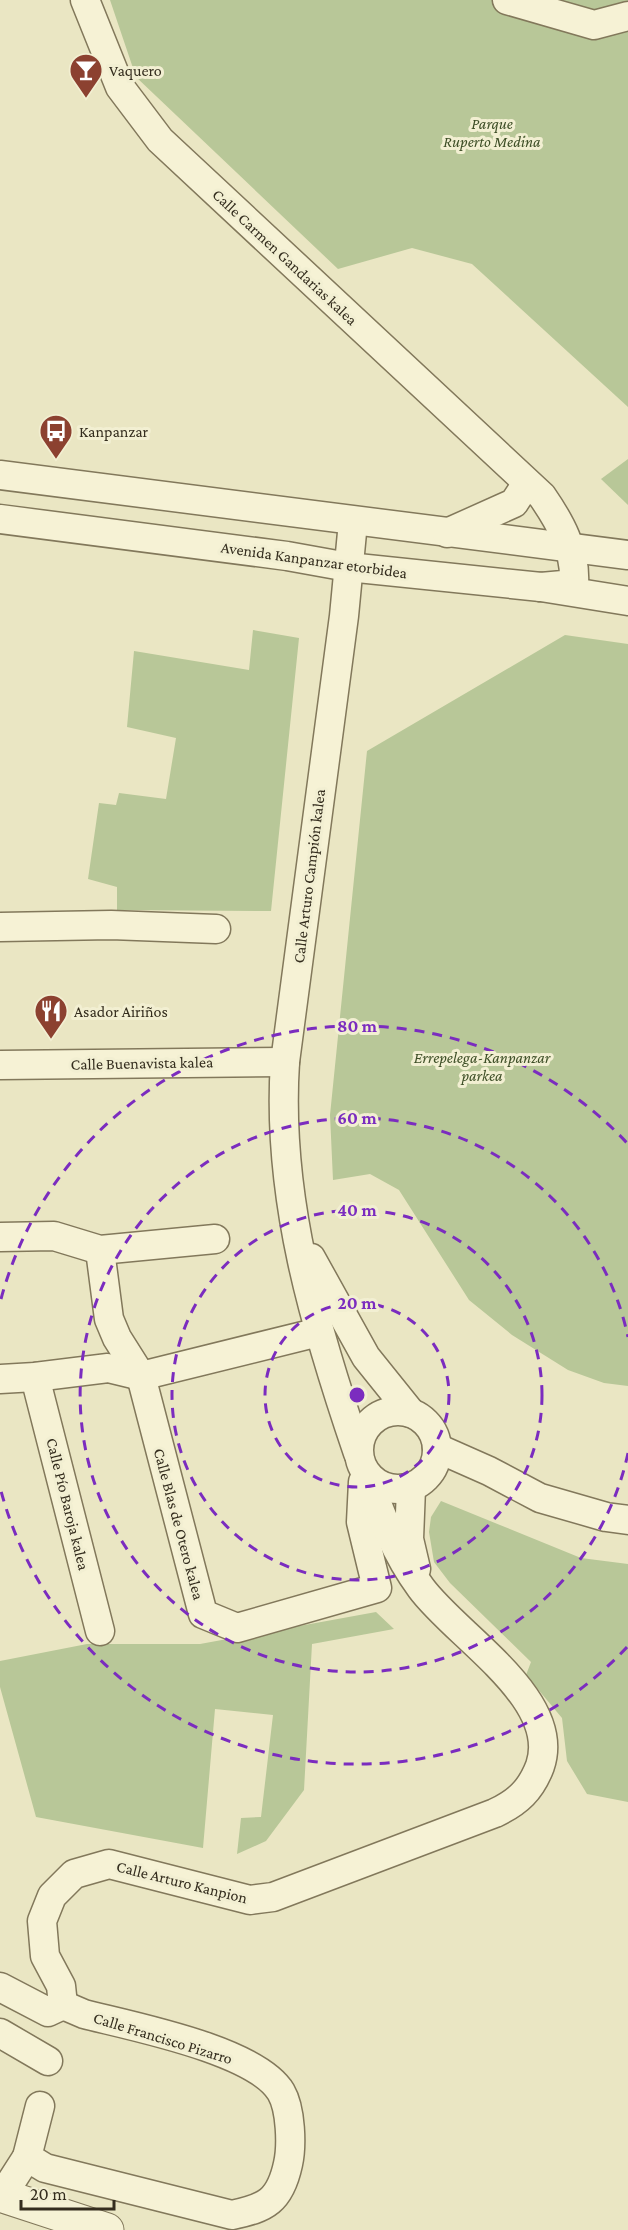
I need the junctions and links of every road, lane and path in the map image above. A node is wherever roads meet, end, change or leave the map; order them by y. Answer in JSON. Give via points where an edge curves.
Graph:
{"nodes":[{"id":1,"x":85,"y":0,"type":"edge"},
{"id":2,"x":507,"y":0,"type":"edge"},
{"id":3,"x":628,"y":16,"type":"edge"},
{"id":4,"x":0,"y":475,"type":"edge"},
{"id":5,"x":527,"y":483,"type":"junction"},
{"id":6,"x":0,"y":519,"type":"edge"},
{"id":7,"x":352,"y":522,"type":"junction"},
{"id":8,"x":446,"y":534,"type":"junction"},
{"id":9,"x":568,"y":548,"type":"junction"},
{"id":10,"x":628,"y":555,"type":"edge"},
{"id":11,"x":348,"y":567,"type":"junction"},
{"id":12,"x":541,"y":587,"type":"junction"},
{"id":13,"x":628,"y":601,"type":"edge"},
{"id":14,"x":0,"y":927,"type":"edge"},
{"id":15,"x":216,"y":929,"type":"dead end"},
{"id":16,"x":285,"y":1062,"type":"junction"},
{"id":17,"x":0,"y":1065,"type":"edge"},
{"id":18,"x":295,"y":1230,"type":"junction"},
{"id":19,"x":0,"y":1237,"type":"edge"},
{"id":20,"x":215,"y":1239,"type":"dead end"},
{"id":21,"x":100,"y":1250,"type":"junction"},
{"id":22,"x":319,"y":1332,"type":"junction"},
{"id":23,"x":141,"y":1376,"type":"junction"},
{"id":24,"x":35,"y":1377,"type":"junction"},
{"id":25,"x":0,"y":1379,"type":"edge"},
{"id":26,"x":411,"y":1413,"type":"junction"},
{"id":27,"x":437,"y":1448,"type":"junction"},
{"id":28,"x":363,"y":1466,"type":"junction"},
{"id":29,"x":411,"y":1488,"type":"junction"},
{"id":30,"x":628,"y":1520,"type":"edge"},
{"id":31,"x":421,"y":1588,"type":"junction"},
{"id":32,"x":100,"y":1631,"type":"dead end"},
{"id":33,"x":394,"y":1850,"type":"joint"},
{"id":34,"x":0,"y":1987,"type":"edge"},
{"id":35,"x":63,"y":2005,"type":"junction"},
{"id":36,"x":0,"y":2033,"type":"edge"},
{"id":37,"x":48,"y":2061,"type":"dead end"},
{"id":38,"x":40,"y":2106,"type":"dead end"},
{"id":39,"x":27,"y":2157,"type":"junction"},
{"id":40,"x":1,"y":2195,"type":"edge"},
{"id":41,"x":107,"y":2230,"type":"edge"}],
"edges":[{"from":1,"to":5,"type":"street","name":"Calle Carmen Gandarias kalea","via":[[120,87],[160,140]]},
{"from":2,"to":3,"type":"street","via":[[594,25]]},
{"from":4,"to":7,"type":"street"},
{"from":5,"to":8,"type":"street","via":[[514,503]]},
{"from":5,"to":9,"type":"street","name":"Calle Carmen Gandarias kalea","via":[[542,496],[563,527]]},
{"from":6,"to":11,"type":"street","name":"Avenida Kanpanzar etorbidea"},
{"from":7,"to":8,"type":"street"},
{"from":7,"to":11,"type":"street","name":"Calle Arturo Campión kalea"},
{"from":8,"to":9,"type":"street"},
{"from":9,"to":10,"type":"street"},
{"from":9,"to":12,"type":"street","name":"Calle Carmen Gandarias kalea","via":[[575,570],[574,584]]},
{"from":11,"to":12,"type":"street","name":"Avenida Kanpanzar etorbidea"},
{"from":11,"to":16,"type":"street","name":"Calle Arturo Campión kalea"},
{"from":12,"to":13,"type":"street","name":"Avenida Kanpanzar etorbidea"},
{"from":14,"to":15,"type":"street","via":[[111,925]]},
{"from":16,"to":17,"type":"street","name":"Calle Buenavista kalea"},
{"from":16,"to":18,"type":"street","name":"Calle Arturo Campión kalea","via":[[281,1111]]},
{"from":18,"to":22,"type":"street","name":"Calle Arturo Campión kalea"},
{"from":18,"to":26,"type":"street","name":"Calle Arturo Campión kalea","via":[[366,1357]]},
{"from":19,"to":21,"type":"street","via":[[54,1236]]},
{"from":20,"to":21,"type":"street"},
{"from":21,"to":23,"type":"street","name":"Calle Blas de Otero kalea","via":[[110,1319]]},
{"from":22,"to":23,"type":"street"},
{"from":22,"to":28,"type":"street","name":"Calle Arturo Campión kalea"},
{"from":23,"to":24,"type":"street","via":[[108,1368]]},
{"from":23,"to":28,"type":"street","name":"Calle Blas de Otero kalea","via":[[203,1614],[237,1628],[378,1588],[361,1521]]},
{"from":24,"to":25,"type":"street"},
{"from":24,"to":32,"type":"street","name":"Calle Pío Baroja kalea"},
{"from":26,"to":27,"type":"street","via":[[429,1427]]},
{"from":26,"to":28,"type":"street","via":[[398,1411],[374,1419],[365,1428]]},
{"from":27,"to":29,"type":"street","via":[[435,1465],[426,1479]]},
{"from":27,"to":30,"type":"street","via":[[540,1498]]},
{"from":28,"to":29,"type":"street","via":[[385,1488]]},
{"from":28,"to":31,"type":"street","name":"Calle Arturo Campión kalea","via":[[388,1537]]},
{"from":29,"to":31,"type":"street","name":"Calle Arturo Campión kalea","via":[[409,1539]]},
{"from":31,"to":33,"type":"street","name":"Calle Arturo Campión kalea","via":[[528,1702],[541,1723],[544,1753],[534,1782],[516,1803]]},
{"from":33,"to":35,"type":"street","name":"Calle Arturo Kanpion","via":[[273,1897],[250,1900],[109,1864],[74,1874],[52,1896],[42,1921],[45,1956],[61,1986]]},
{"from":34,"to":35,"type":"street","via":[[48,2012]]},
{"from":35,"to":39,"type":"street","name":"Calle Francisco Pizarro","via":[[216,2050],[259,2068],[281,2092],[291,2135],[288,2165],[277,2194],[262,2208],[232,2215],[45,2168]]},
{"from":36,"to":37,"type":"street"},
{"from":38,"to":39,"type":"street"},
{"from":39,"to":40,"type":"street"},
{"from":40,"to":41,"type":"street"}]}
